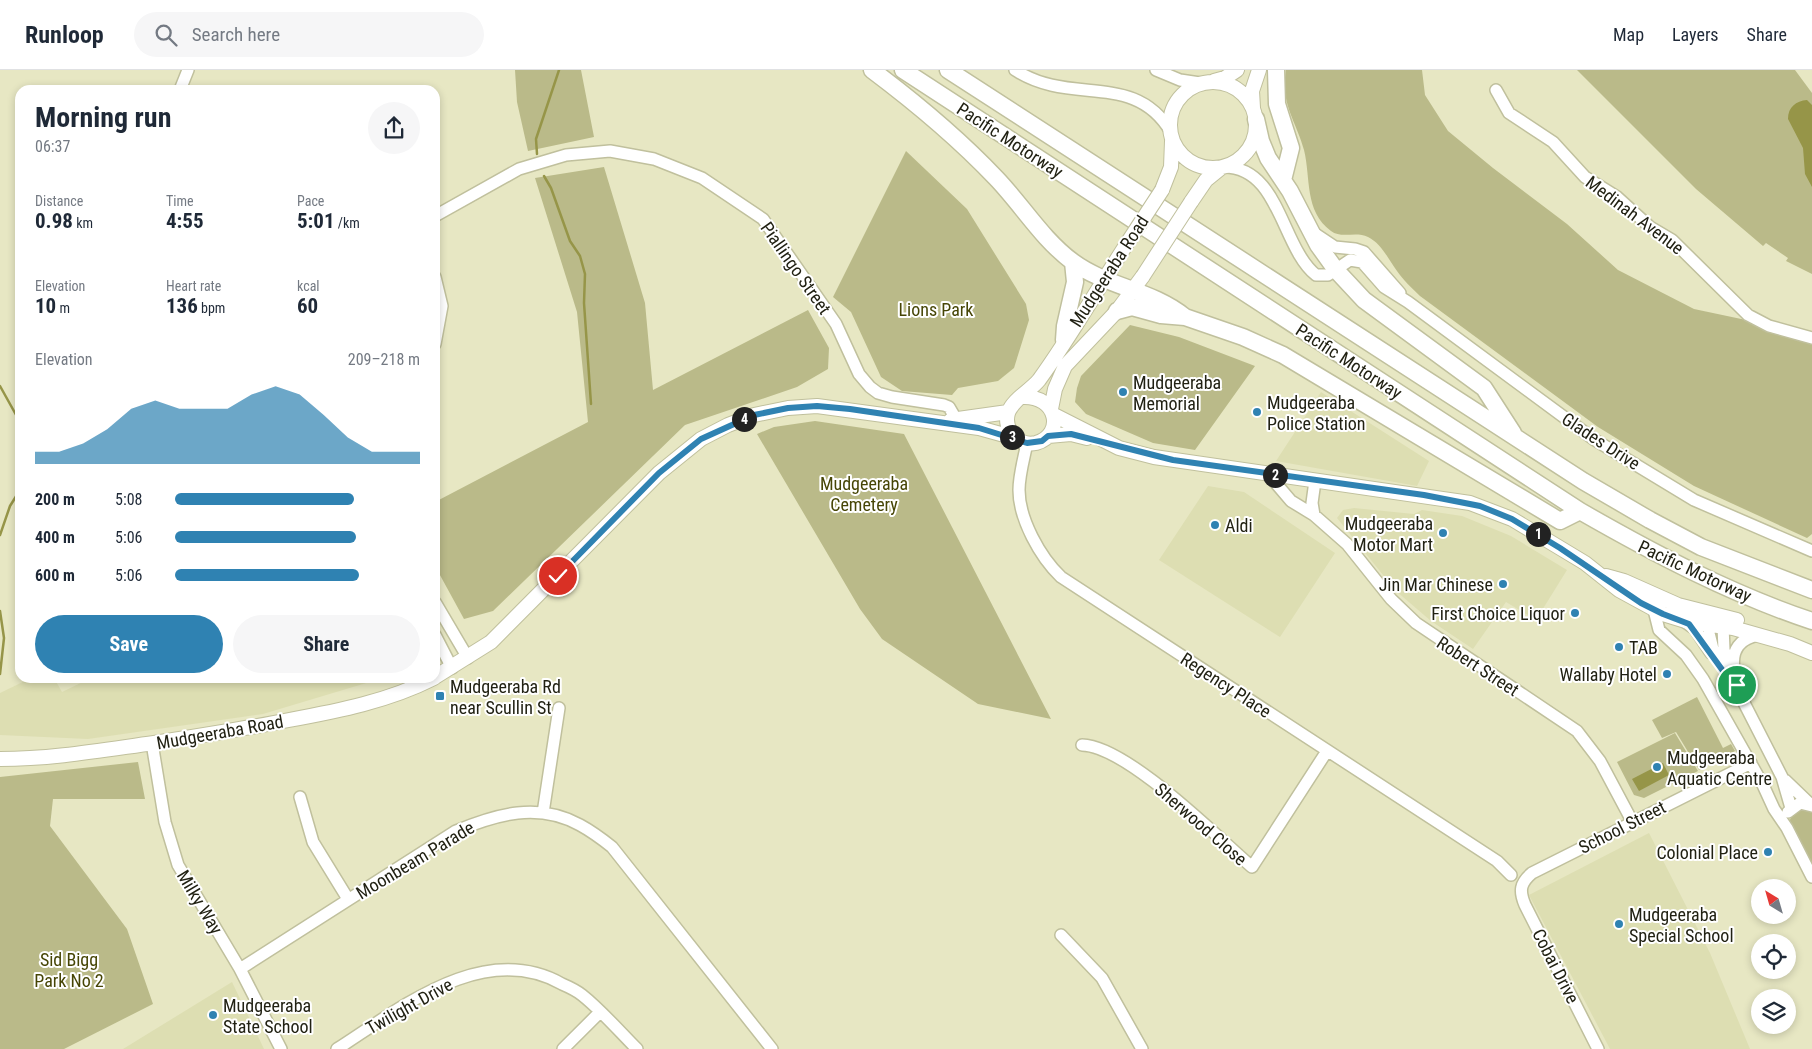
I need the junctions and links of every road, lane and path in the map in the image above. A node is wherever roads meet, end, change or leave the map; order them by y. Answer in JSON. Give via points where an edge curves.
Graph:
{"nodes":[{"id":1,"x":188,"y":70,"type":"edge"},
{"id":2,"x":872,"y":70,"type":"edge"},
{"id":3,"x":903,"y":70,"type":"edge"},
{"id":4,"x":948,"y":70,"type":"edge"},
{"id":5,"x":1015,"y":70,"type":"edge"},
{"id":6,"x":1156,"y":70,"type":"edge"},
{"id":7,"x":1237,"y":70,"type":"edge"},
{"id":8,"x":1259,"y":70,"type":"edge"},
{"id":9,"x":1276,"y":70,"type":"edge"},
{"id":10,"x":1097,"y":79,"type":"dead end"},
{"id":11,"x":1204,"y":83,"type":"junction"},
{"id":12,"x":182,"y":85,"type":"edge"},
{"id":13,"x":1132,"y":86,"type":"dead end"},
{"id":14,"x":1496,"y":90,"type":"dead end"},
{"id":15,"x":1255,"y":115,"type":"junction"},
{"id":16,"x":1171,"y":134,"type":"junction"},
{"id":17,"x":1223,"y":167,"type":"junction"},
{"id":18,"x":1282,"y":180,"type":"junction"},
{"id":19,"x":440,"y":213,"type":"edge"},
{"id":20,"x":1309,"y":229,"type":"junction"},
{"id":21,"x":1073,"y":262,"type":"junction"},
{"id":22,"x":1336,"y":270,"type":"junction"},
{"id":23,"x":1104,"y":279,"type":"junction"},
{"id":24,"x":1134,"y":290,"type":"junction"},
{"id":25,"x":440,"y":298,"type":"edge"},
{"id":26,"x":1408,"y":302,"type":"junction"},
{"id":27,"x":1117,"y":311,"type":"junction"},
{"id":28,"x":440,"y":317,"type":"edge"},
{"id":29,"x":1185,"y":317,"type":"junction"},
{"id":30,"x":1812,"y":338,"type":"edge"},
{"id":31,"x":1064,"y":340,"type":"junction"},
{"id":32,"x":1022,"y":397,"type":"junction"},
{"id":33,"x":1008,"y":412,"type":"junction"},
{"id":34,"x":1052,"y":412,"type":"junction"},
{"id":35,"x":956,"y":419,"type":"junction"},
{"id":36,"x":938,"y":422,"type":"junction"},
{"id":37,"x":1048,"y":436,"type":"junction"},
{"id":38,"x":1517,"y":439,"type":"junction"},
{"id":39,"x":1021,"y":441,"type":"junction"},
{"id":40,"x":1107,"y":443,"type":"junction"},
{"id":41,"x":1268,"y":474,"type":"junction"},
{"id":42,"x":1315,"y":481,"type":"junction"},
{"id":43,"x":1580,"y":511,"type":"junction"},
{"id":44,"x":1314,"y":515,"type":"junction"},
{"id":45,"x":1812,"y":551,"type":"edge"},
{"id":46,"x":1603,"y":575,"type":"junction"},
{"id":47,"x":1812,"y":590,"type":"edge"},
{"id":48,"x":440,"y":610,"type":"edge"},
{"id":49,"x":1654,"y":610,"type":"junction"},
{"id":50,"x":1812,"y":621,"type":"edge"},
{"id":51,"x":1685,"y":622,"type":"junction"},
{"id":52,"x":1718,"y":622,"type":"junction"},
{"id":53,"x":1763,"y":635,"type":"junction"},
{"id":54,"x":1812,"y":643,"type":"edge"},
{"id":55,"x":440,"y":645,"type":"edge"},
{"id":56,"x":1812,"y":653,"type":"edge"},
{"id":57,"x":468,"y":658,"type":"junction"},
{"id":58,"x":452,"y":668,"type":"junction"},
{"id":59,"x":440,"y":674,"type":"edge"},
{"id":60,"x":1728,"y":676,"type":"junction"},
{"id":61,"x":420,"y":683,"type":"edge"},
{"id":62,"x":1738,"y":689,"type":"junction"},
{"id":63,"x":559,"y":708,"type":"dead end"},
{"id":64,"x":152,"y":743,"type":"junction"},
{"id":65,"x":1082,"y":745,"type":"dead end"},
{"id":66,"x":1328,"y":751,"type":"junction"},
{"id":67,"x":0,"y":759,"type":"edge"},
{"id":68,"x":1750,"y":763,"type":"junction"},
{"id":69,"x":300,"y":796,"type":"dead end"},
{"id":70,"x":1772,"y":801,"type":"junction"},
{"id":71,"x":1803,"y":804,"type":"edge"},
{"id":72,"x":543,"y":813,"type":"junction"},
{"id":73,"x":1632,"y":821,"type":"junction"},
{"id":74,"x":1787,"y":828,"type":"junction"},
{"id":75,"x":1512,"y":875,"type":"dead end"},
{"id":76,"x":1812,"y":877,"type":"edge"},
{"id":77,"x":1523,"y":882,"type":"joint"},
{"id":78,"x":348,"y":899,"type":"junction"},
{"id":79,"x":1061,"y":935,"type":"dead end"},
{"id":80,"x":240,"y":969,"type":"junction"},
{"id":81,"x":599,"y":1013,"type":"junction"},
{"id":82,"x":281,"y":1049,"type":"edge"},
{"id":83,"x":337,"y":1049,"type":"edge"},
{"id":84,"x":563,"y":1049,"type":"edge"},
{"id":85,"x":637,"y":1049,"type":"edge"},
{"id":86,"x":772,"y":1049,"type":"edge"},
{"id":87,"x":1142,"y":1049,"type":"edge"},
{"id":88,"x":1598,"y":1049,"type":"edge"}],
"edges":[{"from":1,"to":12,"type":"street"},
{"from":2,"to":21,"type":"highway","via":[[965,147]]},
{"from":3,"to":43,"type":"highway","name":"Pacific Motorway"},
{"from":4,"to":38,"type":"highway","name":"Pacific Motorway"},
{"from":5,"to":10,"type":"street","via":[[1043,82]]},
{"from":6,"to":11,"type":"street","via":[[1180,80]]},
{"from":7,"to":11,"type":"main road","via":[[1225,78]]},
{"from":8,"to":15,"type":"main road","via":[[1252,92]]},
{"from":9,"to":18,"type":"highway","via":[[1276,100],[1290,148]]},
{"from":11,"to":15,"type":"main road","via":[[1222,82],[1237,89],[1248,98]]},
{"from":11,"to":16,"type":"main road","via":[[1184,93],[1174,106],[1170,119]]},
{"from":13,"to":16,"type":"street","via":[[1153,100]]},
{"from":14,"to":30,"type":"street","name":"Medinah Avenue","via":[[1509,114],[1553,142],[1585,177],[1617,197],[1650,227],[1672,240],[1748,315],[1769,326]]},
{"from":15,"to":17,"type":"main road","via":[[1255,137],[1248,150]]},
{"from":15,"to":18,"type":"highway","via":[[1267,155]]},
{"from":16,"to":17,"type":"main road","via":[[1177,149],[1191,162],[1206,167]]},
{"from":16,"to":23,"type":"main road","name":"Mudgeeraba Road","bridge":true,"via":[[1172,162],[1162,190]]},
{"from":17,"to":22,"type":"street","via":[[1242,170],[1260,182],[1314,272],[1325,276]]},
{"from":17,"to":24,"type":"main road","name":"Mudgeeraba Road","bridge":true,"via":[[1206,180]]},
{"from":18,"to":20,"type":"highway"},
{"from":19,"to":35,"type":"street","name":"Piallingo Street","via":[[519,170],[566,155],[610,151],[654,160],[702,178],[763,219],[836,324],[859,374],[870,387],[892,397],[950,407]]},
{"from":20,"to":22,"type":"highway"},
{"from":20,"to":26,"type":"street","name":"Glades Drive","via":[[1335,247],[1357,249],[1366,254]]},
{"from":21,"to":23,"type":"highway"},
{"from":21,"to":31,"type":"highway","via":[[1075,282]]},
{"from":22,"to":26,"type":"street","name":"Glades Drive","via":[[1350,260],[1360,260],[1384,287]]},
{"from":22,"to":38,"type":"highway","via":[[1364,300],[1484,388]]},
{"from":23,"to":24,"type":"highway"},
{"from":23,"to":31,"type":"main road","name":"Mudgeeraba Road"},
{"from":24,"to":27,"type":"main road","name":"Mudgeeraba Road"},
{"from":24,"to":29,"type":"highway","via":[[1172,306]]},
{"from":25,"to":28,"type":"street"},
{"from":26,"to":45,"type":"street","name":"Glades Drive","via":[[1595,440],[1694,500]]},
{"from":27,"to":29,"type":"highway","via":[[1132,307]]},
{"from":27,"to":34,"type":"main road","name":"Mudgeeraba Road","via":[[1065,366],[1055,389]]},
{"from":29,"to":43,"type":"highway","via":[[1264,345],[1304,366],[1560,522]]},
{"from":31,"to":32,"type":"main road","name":"Mudgeeraba Road","via":[[1038,381]]},
{"from":32,"to":33,"type":"main road"},
{"from":32,"to":34,"type":"main road","via":[[1040,398]]},
{"from":33,"to":35,"type":"main road","name":"Mudgeeraba Road"},
{"from":33,"to":39,"type":"main road","via":[[1008,426]]},
{"from":34,"to":37,"type":"main road","via":[[1054,423]]},
{"from":34,"to":40,"type":"main road"},
{"from":35,"to":36,"type":"main road","name":"Mudgeeraba Road"},
{"from":36,"to":39,"type":"main road","name":"Mudgeeraba Road","via":[[979,428]]},
{"from":36,"to":57,"type":"main road","name":"Mudgeeraba Road","via":[[817,406],[754,415],[710,434],[659,473],[516,620]]},
{"from":37,"to":39,"type":"main road","via":[[1042,441]]},
{"from":37,"to":40,"type":"main road","via":[[1071,434]]},
{"from":38,"to":47,"type":"highway","name":"Pacific Motorway","via":[[1642,516],[1701,547]]},
{"from":39,"to":66,"type":"street","name":"Regency Place","via":[[1019,490],[1022,510],[1055,571],[1068,583]]},
{"from":40,"to":41,"type":"main road","via":[[1154,457]]},
{"from":41,"to":42,"type":"main road"},
{"from":41,"to":44,"type":"street","name":"Robert Street","via":[[1291,501]]},
{"from":42,"to":44,"type":"street"},
{"from":42,"to":46,"type":"main road","via":[[1480,506],[1512,519]]},
{"from":43,"to":50,"type":"highway","name":"Pacific Motorway","via":[[1689,570]]},
{"from":44,"to":73,"type":"street","name":"Robert Street","via":[[1347,544],[1416,623],[1577,731],[1600,761]]},
{"from":46,"to":49,"type":"main road","via":[[1619,590]]},
{"from":46,"to":52,"type":"main road"},
{"from":48,"to":57,"type":"street"},
{"from":49,"to":51,"type":"main road"},
{"from":49,"to":68,"type":"street","via":[[1658,630],[1690,660]]},
{"from":51,"to":52,"type":"main road"},
{"from":51,"to":60,"type":"street","via":[[1694,628]]},
{"from":52,"to":53,"type":"main road"},
{"from":52,"to":54,"type":"main road"},
{"from":52,"to":60,"type":"street","via":[[1709,633],[1712,646]]},
{"from":52,"to":62,"type":"street","via":[[1724,653]]},
{"from":53,"to":56,"type":"main road"},
{"from":53,"to":62,"type":"street","via":[[1745,638],[1735,649],[1733,666]]},
{"from":55,"to":58,"type":"street"},
{"from":57,"to":58,"type":"main road","name":"Mudgeeraba Road"},
{"from":58,"to":59,"type":"main road","name":"Mudgeeraba Road"},
{"from":60,"to":62,"type":"street"},
{"from":61,"to":64,"type":"main road","name":"Mudgeeraba Road","via":[[386,698],[325,713]]},
{"from":62,"to":71,"type":"street","via":[[1782,776]]},
{"from":63,"to":72,"type":"street"},
{"from":64,"to":67,"type":"main road","name":"Mudgeeraba Road","via":[[41,758]]},
{"from":64,"to":80,"type":"street","name":"Milky Way","via":[[165,822],[178,865]]},
{"from":65,"to":66,"type":"street","name":"Sherwood Close","via":[[1108,752],[1143,774],[1252,867]]},
{"from":66,"to":75,"type":"street","name":"Regency Place","via":[[1497,861]]},
{"from":68,"to":70,"type":"street"},
{"from":68,"to":73,"type":"street","name":"School Street"},
{"from":69,"to":78,"type":"street","via":[[313,842]]},
{"from":70,"to":71,"type":"street"},
{"from":70,"to":74,"type":"street"},
{"from":71,"to":74,"type":"street","via":[[1786,820]]},
{"from":72,"to":78,"type":"street","name":"Moonbeam Parade","via":[[515,812],[488,817],[456,831]]},
{"from":72,"to":86,"type":"street","name":"Moonbeam Parade","via":[[579,824],[612,847]]},
{"from":73,"to":77,"type":"street","name":"School Street","via":[[1532,873]]},
{"from":74,"to":76,"type":"street"},
{"from":77,"to":88,"type":"street","name":"Cobai Drive","via":[[1520,890],[1524,905]]},
{"from":78,"to":80,"type":"street","name":"Moonbeam Parade"},
{"from":79,"to":87,"type":"street","via":[[1102,978]]},
{"from":80,"to":82,"type":"street","name":"Milky Way"},
{"from":81,"to":83,"type":"street","name":"Twilight Drive","via":[[582,995],[545,974],[512,969],[483,972],[449,982],[404,1006]]},
{"from":81,"to":84,"type":"street"},
{"from":81,"to":85,"type":"street","name":"Twilight Drive"}]}
